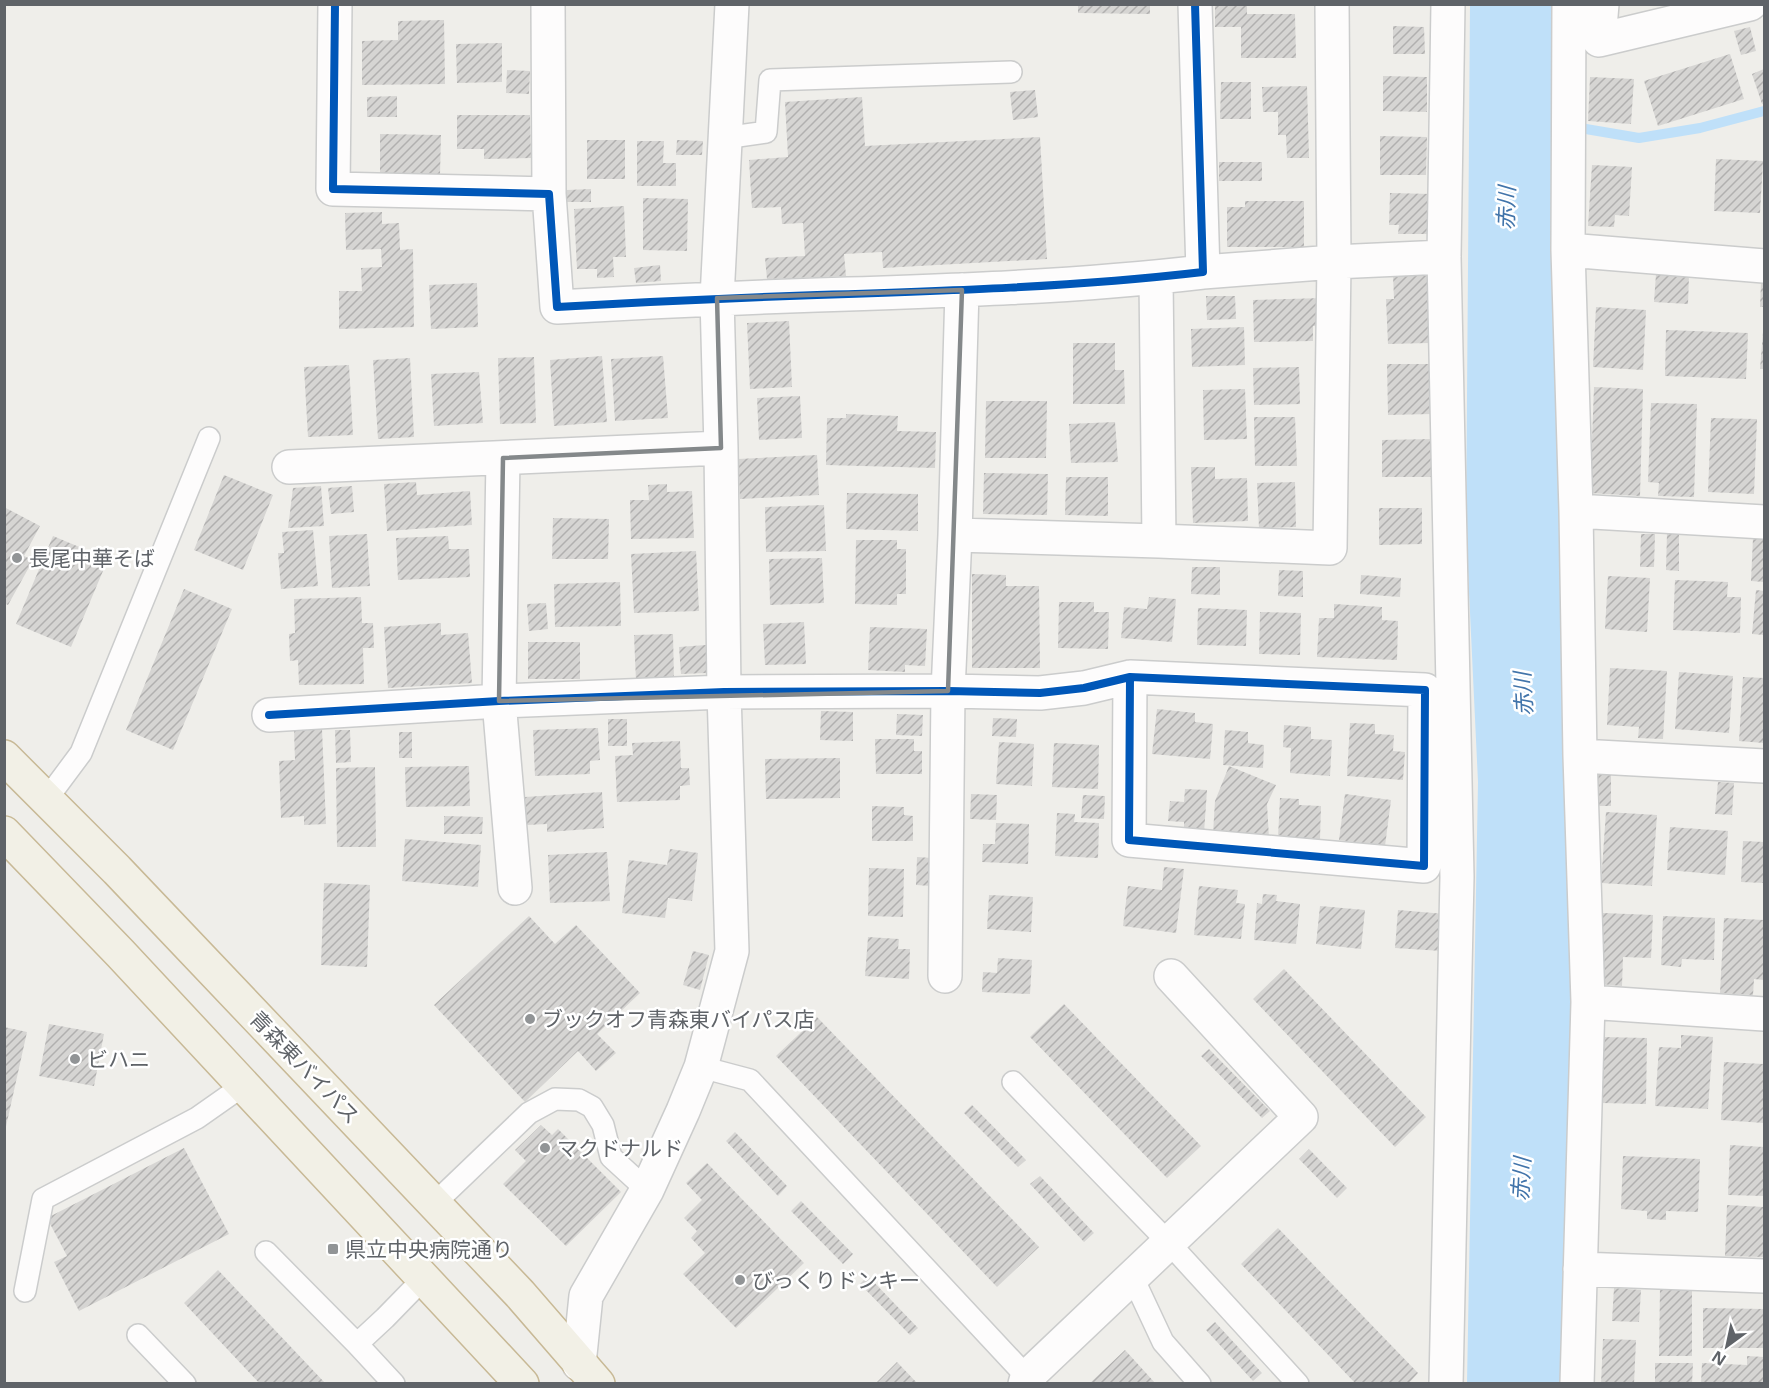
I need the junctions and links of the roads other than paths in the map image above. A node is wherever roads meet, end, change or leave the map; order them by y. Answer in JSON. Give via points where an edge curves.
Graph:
{"nodes":[{"id":1,"x":335,"y":4,"type":"edge"},
{"id":2,"x":548,"y":4,"type":"edge"},
{"id":3,"x":732,"y":4,"type":"edge"},
{"id":4,"x":1195,"y":4,"type":"edge"},
{"id":5,"x":1332,"y":4,"type":"edge"},
{"id":6,"x":1448,"y":4,"type":"edge"},
{"id":7,"x":1569,"y":4,"type":"edge"},
{"id":8,"x":1602,"y":4,"type":"edge"},
{"id":9,"x":1750,"y":4,"type":"edge"},
{"id":10,"x":1011,"y":72,"type":"dead end"},
{"id":11,"x":724,"y":138,"type":"junction"},
{"id":12,"x":549,"y":194,"type":"junction"},
{"id":13,"x":1568,"y":250,"type":"junction"},
{"id":14,"x":1444,"y":257,"type":"junction"},
{"id":15,"x":1334,"y":262,"type":"junction"},
{"id":16,"x":1764,"y":266,"type":"edge"},
{"id":17,"x":1203,"y":272,"type":"junction"},
{"id":18,"x":1156,"y":278,"type":"junction"},
{"id":19,"x":962,"y":290,"type":"junction"},
{"id":20,"x":717,"y":298,"type":"junction"},
{"id":21,"x":209,"y":438,"type":"dead end"},
{"id":22,"x":721,"y":448,"type":"junction"},
{"id":23,"x":503,"y":458,"type":"junction"},
{"id":24,"x":289,"y":467,"type":"dead end"},
{"id":25,"x":1576,"y":511,"type":"junction"},
{"id":26,"x":1764,"y":522,"type":"edge"},
{"id":27,"x":955,"y":535,"type":"junction"},
{"id":28,"x":1159,"y":541,"type":"junction"},
{"id":29,"x":1130,"y":677,"type":"junction"},
{"id":30,"x":948,"y":691,"type":"junction"},
{"id":31,"x":724,"y":692,"type":"junction"},
{"id":32,"x":499,"y":701,"type":"junction"},
{"id":33,"x":269,"y":715,"type":"dead end"},
{"id":34,"x":1580,"y":756,"type":"junction"},
{"id":35,"x":4,"y":758,"type":"edge"},
{"id":36,"x":1764,"y":766,"type":"edge"},
{"id":37,"x":46,"y":800,"type":"junction"},
{"id":38,"x":4,"y":833,"type":"edge"},
{"id":39,"x":515,"y":888,"type":"dead end"},
{"id":40,"x":945,"y":976,"type":"dead end"},
{"id":41,"x":1171,"y":976,"type":"dead end"},
{"id":42,"x":1588,"y":1002,"type":"junction"},
{"id":43,"x":1764,"y":1014,"type":"edge"},
{"id":44,"x":701,"y":1066,"type":"junction"},
{"id":45,"x":1013,"y":1082,"type":"dead end"},
{"id":46,"x":244,"y":1085,"type":"junction"},
{"id":47,"x":647,"y":1190,"type":"junction"},
{"id":48,"x":434,"y":1204,"type":"junction"},
{"id":49,"x":1169,"y":1243,"type":"junction"},
{"id":50,"x":266,"y":1252,"type":"dead end"},
{"id":51,"x":1580,"y":1269,"type":"junction"},
{"id":52,"x":1764,"y":1276,"type":"edge"},
{"id":53,"x":424,"y":1278,"type":"junction"},
{"id":54,"x":1132,"y":1278,"type":"junction"},
{"id":55,"x":25,"y":1291,"type":"dead end"},
{"id":56,"x":138,"y":1335,"type":"dead end"},
{"id":57,"x":357,"y":1344,"type":"junction"},
{"id":58,"x":588,"y":1373,"type":"edge"},
{"id":59,"x":1026,"y":1380,"type":"edge"},
{"id":60,"x":185,"y":1383,"type":"edge"},
{"id":61,"x":394,"y":1383,"type":"edge"},
{"id":62,"x":522,"y":1383,"type":"edge"},
{"id":63,"x":1200,"y":1383,"type":"edge"},
{"id":64,"x":1298,"y":1383,"type":"edge"},
{"id":65,"x":1446,"y":1383,"type":"edge"},
{"id":66,"x":1577,"y":1383,"type":"edge"}],
"edges":[{"from":1,"to":12,"type":"street","via":[[333,189]]},
{"from":2,"to":12,"type":"street"},
{"from":3,"to":11,"type":"street"},
{"from":4,"to":17,"type":"street"},
{"from":5,"to":15,"type":"street"},
{"from":6,"to":14,"type":"street"},
{"from":7,"to":13,"type":"street"},
{"from":8,"to":9,"type":"street","via":[[1599,40]]},
{"from":10,"to":11,"type":"lane","via":[[770,80],[766,132]]},
{"from":11,"to":20,"type":"street"},
{"from":12,"to":20,"type":"street","via":[[557,307]]},
{"from":13,"to":16,"type":"street"},
{"from":13,"to":25,"type":"street"},
{"from":14,"to":15,"type":"street"},
{"from":14,"to":65,"type":"street","via":[[1457,877]]},
{"from":15,"to":17,"type":"street"},
{"from":15,"to":28,"type":"street","via":[[1330,548]]},
{"from":17,"to":18,"type":"street"},
{"from":18,"to":19,"type":"street"},
{"from":18,"to":28,"type":"street"},
{"from":19,"to":20,"type":"street"},
{"from":19,"to":27,"type":"street"},
{"from":20,"to":22,"type":"street"},
{"from":21,"to":37,"type":"lane","via":[[81,753]]},
{"from":22,"to":23,"type":"street"},
{"from":22,"to":31,"type":"street"},
{"from":23,"to":24,"type":"street"},
{"from":23,"to":32,"type":"street"},
{"from":25,"to":26,"type":"street"},
{"from":25,"to":34,"type":"street"},
{"from":27,"to":28,"type":"street"},
{"from":27,"to":30,"type":"street"},
{"from":29,"to":29,"type":"street","via":[[1425,690],[1424,866],[1129,840]]},
{"from":29,"to":30,"type":"street","via":[[1040,693]]},
{"from":30,"to":31,"type":"street"},
{"from":30,"to":40,"type":"street"},
{"from":31,"to":32,"type":"street"},
{"from":31,"to":44,"type":"street","via":[[732,951]]},
{"from":32,"to":33,"type":"street"},
{"from":32,"to":39,"type":"street"},
{"from":34,"to":36,"type":"street"},
{"from":34,"to":42,"type":"street"},
{"from":35,"to":37,"type":"highway","name":"青森東バイパス"},
{"from":37,"to":48,"type":"highway","name":"青森東バイパス"},
{"from":38,"to":46,"type":"highway"},
{"from":41,"to":49,"type":"street","via":[[1301,1118]]},
{"from":42,"to":43,"type":"street"},
{"from":42,"to":51,"type":"street"},
{"from":44,"to":47,"type":"street"},
{"from":44,"to":59,"type":"lane","via":[[750,1080]]},
{"from":45,"to":49,"type":"lane"},
{"from":46,"to":53,"type":"highway"},
{"from":46,"to":55,"type":"lane","via":[[197,1118],[42,1199]]},
{"from":47,"to":48,"type":"lane","via":[[611,1157],[603,1125],[592,1107],[579,1100],[555,1099],[529,1113]]},
{"from":47,"to":58,"type":"street","via":[[586,1296]]},
{"from":48,"to":58,"type":"highway","name":"青森東バイパス"},
{"from":49,"to":54,"type":"street"},
{"from":49,"to":64,"type":"lane"},
{"from":50,"to":57,"type":"lane"},
{"from":51,"to":52,"type":"street"},
{"from":51,"to":66,"type":"street"},
{"from":53,"to":57,"type":"lane"},
{"from":53,"to":62,"type":"highway"},
{"from":54,"to":59,"type":"street"},
{"from":54,"to":63,"type":"lane","via":[[1164,1342]]},
{"from":56,"to":60,"type":"lane"},
{"from":57,"to":61,"type":"lane"}]}
